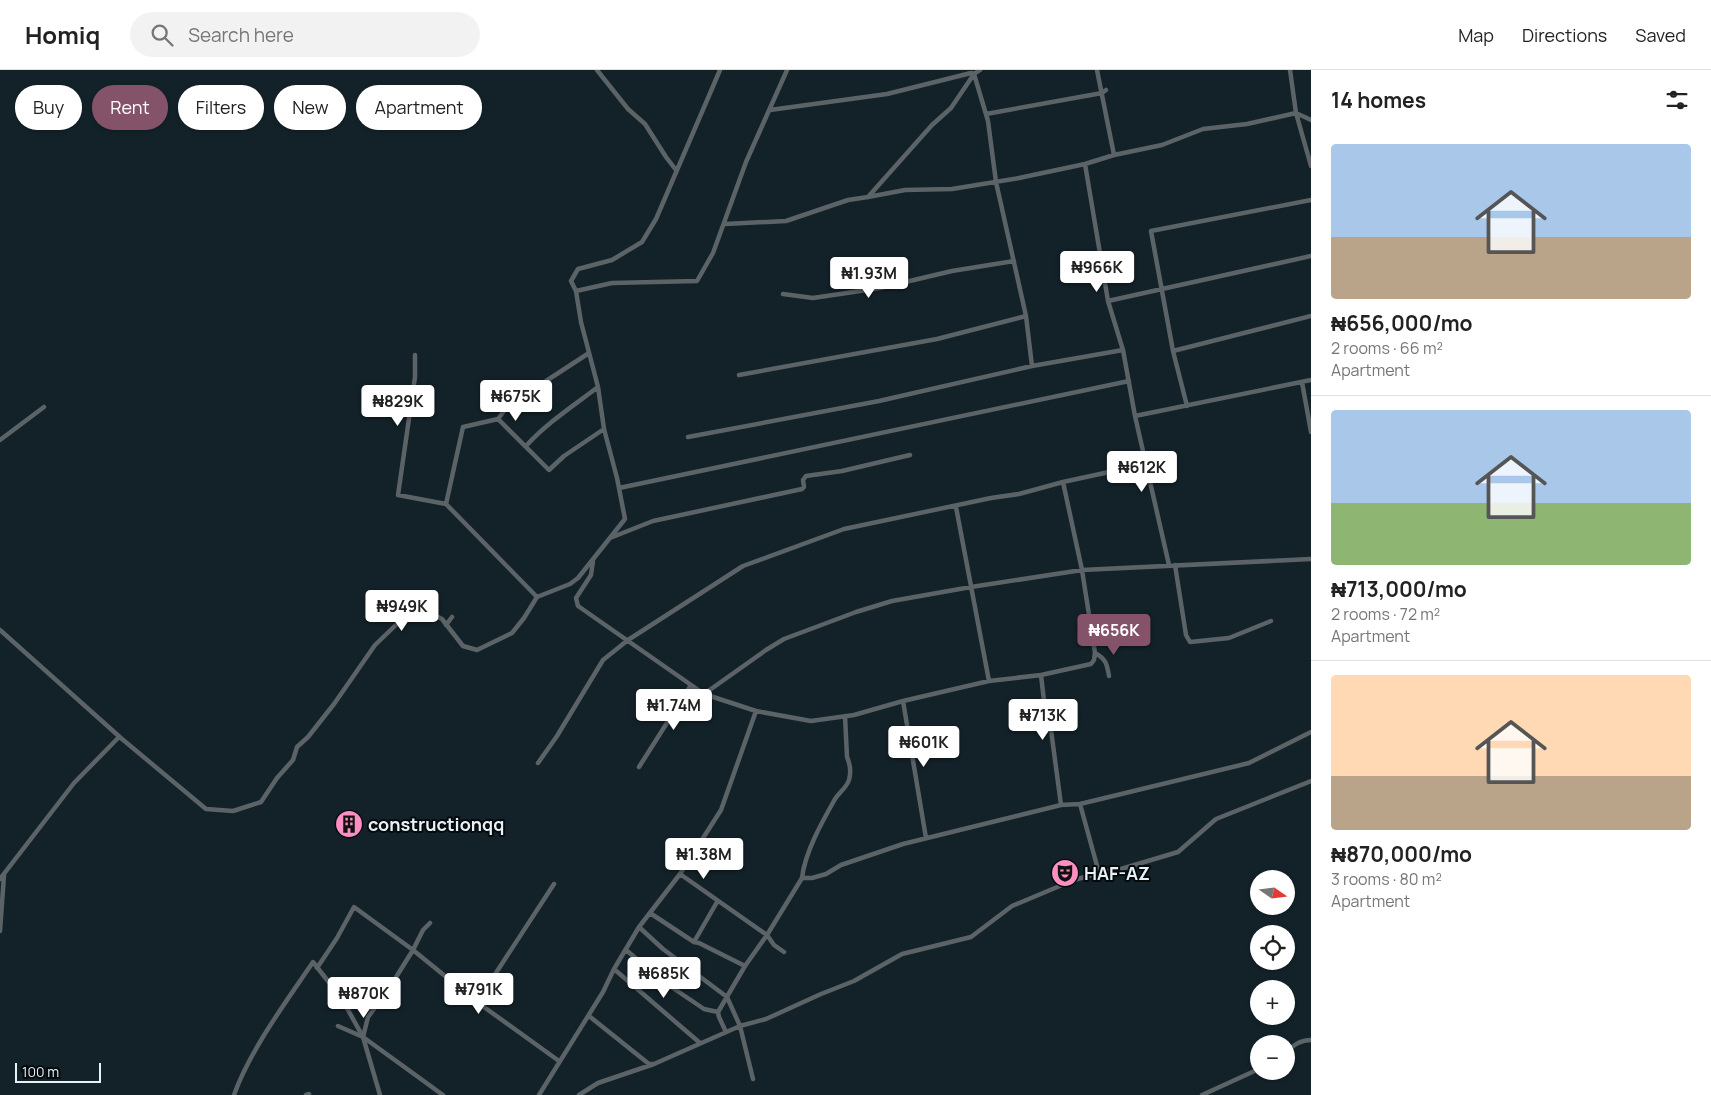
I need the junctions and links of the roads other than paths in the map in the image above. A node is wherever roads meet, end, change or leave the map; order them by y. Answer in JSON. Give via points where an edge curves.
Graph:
{"nodes":[{"id":1,"x":596,"y":70,"type":"edge"},
{"id":2,"x":720,"y":70,"type":"edge"},
{"id":3,"x":787,"y":70,"type":"edge"},
{"id":4,"x":980,"y":70,"type":"edge"},
{"id":5,"x":1097,"y":70,"type":"edge"},
{"id":6,"x":1290,"y":70,"type":"edge"},
{"id":7,"x":972,"y":72,"type":"edge"},
{"id":8,"x":1104,"y":92,"type":"junction"},
{"id":9,"x":770,"y":110,"type":"junction"},
{"id":10,"x":1296,"y":112,"type":"junction"},
{"id":11,"x":986,"y":114,"type":"junction"},
{"id":12,"x":1311,"y":120,"type":"edge"},
{"id":13,"x":1114,"y":154,"type":"junction"},
{"id":14,"x":1085,"y":164,"type":"junction"},
{"id":15,"x":1311,"y":166,"type":"edge"},
{"id":16,"x":676,"y":170,"type":"junction"},
{"id":17,"x":996,"y":182,"type":"junction"},
{"id":18,"x":868,"y":197,"type":"junction"},
{"id":19,"x":1311,"y":200,"type":"edge"},
{"id":20,"x":725,"y":224,"type":"junction"},
{"id":21,"x":1311,"y":256,"type":"edge"},
{"id":22,"x":1014,"y":261,"type":"junction"},
{"id":23,"x":1161,"y":290,"type":"junction"},
{"id":24,"x":576,"y":291,"type":"junction"},
{"id":25,"x":783,"y":294,"type":"dead end"},
{"id":26,"x":1108,"y":301,"type":"junction"},
{"id":27,"x":1026,"y":316,"type":"junction"},
{"id":28,"x":1311,"y":316,"type":"edge"},
{"id":29,"x":1123,"y":350,"type":"junction"},
{"id":30,"x":1173,"y":351,"type":"junction"},
{"id":31,"x":589,"y":353,"type":"junction"},
{"id":32,"x":415,"y":355,"type":"dead end"},
{"id":33,"x":1032,"y":366,"type":"junction"},
{"id":34,"x":739,"y":375,"type":"dead end"},
{"id":35,"x":1311,"y":380,"type":"edge"},
{"id":36,"x":1129,"y":381,"type":"junction"},
{"id":37,"x":1302,"y":382,"type":"junction"},
{"id":38,"x":598,"y":386,"type":"junction"},
{"id":39,"x":1187,"y":406,"type":"junction"},
{"id":40,"x":44,"y":407,"type":"dead end"},
{"id":41,"x":1135,"y":416,"type":"junction"},
{"id":42,"x":498,"y":419,"type":"junction"},
{"id":43,"x":604,"y":429,"type":"junction"},
{"id":44,"x":1310,"y":432,"type":"edge"},
{"id":45,"x":688,"y":437,"type":"dead end"},
{"id":46,"x":0,"y":440,"type":"edge"},
{"id":47,"x":526,"y":446,"type":"junction"},
{"id":48,"x":910,"y":455,"type":"dead end"},
{"id":49,"x":1146,"y":464,"type":"junction"},
{"id":50,"x":1063,"y":482,"type":"junction"},
{"id":51,"x":619,"y":488,"type":"junction"},
{"id":52,"x":446,"y":504,"type":"junction"},
{"id":53,"x":956,"y":507,"type":"junction"},
{"id":54,"x":609,"y":539,"type":"junction"},
{"id":55,"x":1311,"y":559,"type":"edge"},
{"id":56,"x":592,"y":561,"type":"junction"},
{"id":57,"x":1169,"y":565,"type":"junction"},
{"id":58,"x":1175,"y":565,"type":"junction"},
{"id":59,"x":1082,"y":570,"type":"junction"},
{"id":60,"x":971,"y":587,"type":"junction"},
{"id":61,"x":537,"y":597,"type":"junction"},
{"id":62,"x":452,"y":617,"type":"dead end"},
{"id":63,"x":1271,"y":621,"type":"dead end"},
{"id":64,"x":446,"y":625,"type":"junction"},
{"id":65,"x":0,"y":630,"type":"edge"},
{"id":66,"x":628,"y":640,"type":"junction"},
{"id":67,"x":1095,"y":653,"type":"junction"},
{"id":68,"x":1041,"y":675,"type":"junction"},
{"id":69,"x":1109,"y":676,"type":"dead end"},
{"id":70,"x":990,"y":681,"type":"junction"},
{"id":71,"x":691,"y":685,"type":"junction"},
{"id":72,"x":704,"y":694,"type":"junction"},
{"id":73,"x":903,"y":701,"type":"junction"},
{"id":74,"x":756,"y":711,"type":"junction"},
{"id":75,"x":845,"y":716,"type":"junction"},
{"id":76,"x":1311,"y":732,"type":"edge"},
{"id":77,"x":119,"y":737,"type":"junction"},
{"id":78,"x":538,"y":763,"type":"dead end"},
{"id":79,"x":639,"y":767,"type":"dead end"},
{"id":80,"x":1311,"y":781,"type":"edge"},
{"id":81,"x":1080,"y":804,"type":"junction"},
{"id":82,"x":1061,"y":805,"type":"junction"},
{"id":83,"x":926,"y":838,"type":"junction"},
{"id":84,"x":4,"y":873,"type":"junction"},
{"id":85,"x":1098,"y":873,"type":"junction"},
{"id":86,"x":680,"y":874,"type":"junction"},
{"id":87,"x":802,"y":878,"type":"junction"},
{"id":88,"x":0,"y":879,"type":"edge"},
{"id":89,"x":554,"y":884,"type":"dead end"},
{"id":90,"x":717,"y":902,"type":"junction"},
{"id":91,"x":650,"y":913,"type":"junction"},
{"id":92,"x":430,"y":923,"type":"dead end"},
{"id":93,"x":639,"y":927,"type":"junction"},
{"id":94,"x":0,"y":931,"type":"edge"},
{"id":95,"x":767,"y":936,"type":"junction"},
{"id":96,"x":694,"y":942,"type":"junction"},
{"id":97,"x":413,"y":950,"type":"junction"},
{"id":98,"x":626,"y":950,"type":"junction"},
{"id":99,"x":784,"y":952,"type":"dead end"},
{"id":100,"x":745,"y":966,"type":"junction"},
{"id":101,"x":317,"y":968,"type":"junction"},
{"id":102,"x":614,"y":969,"type":"junction"},
{"id":103,"x":727,"y":997,"type":"junction"},
{"id":104,"x":478,"y":1002,"type":"junction"},
{"id":105,"x":718,"y":1012,"type":"junction"},
{"id":106,"x":589,"y":1016,"type":"junction"},
{"id":107,"x":338,"y":1026,"type":"dead end"},
{"id":108,"x":740,"y":1026,"type":"junction"},
{"id":109,"x":726,"y":1032,"type":"junction"},
{"id":110,"x":362,"y":1037,"type":"junction"},
{"id":111,"x":1311,"y":1040,"type":"edge"},
{"id":112,"x":700,"y":1043,"type":"junction"},
{"id":113,"x":1295,"y":1045,"type":"edge"},
{"id":114,"x":559,"y":1061,"type":"junction"},
{"id":115,"x":654,"y":1064,"type":"junction"},
{"id":116,"x":1250,"y":1073,"type":"edge"},
{"id":117,"x":753,"y":1079,"type":"dead end"},
{"id":118,"x":1215,"y":1088,"type":"junction"},
{"id":119,"x":234,"y":1095,"type":"edge"},
{"id":120,"x":380,"y":1095,"type":"edge"},
{"id":121,"x":443,"y":1095,"type":"edge"},
{"id":122,"x":539,"y":1095,"type":"edge"},
{"id":123,"x":579,"y":1095,"type":"edge"},
{"id":124,"x":1202,"y":1095,"type":"edge"},
{"id":125,"x":1218,"y":1095,"type":"edge"}],
"edges":[{"from":1,"to":16,"type":"street","via":[[628,109],[645,124]]},
{"from":2,"to":16,"type":"street"},
{"from":3,"to":9,"type":"street"},
{"from":4,"to":7,"type":"street"},
{"from":5,"to":8,"type":"street"},
{"from":6,"to":10,"type":"street"},
{"from":7,"to":9,"type":"street","via":[[887,94]]},
{"from":7,"to":11,"type":"street"},
{"from":7,"to":18,"type":"street","via":[[952,108],[932,125]]},
{"from":8,"to":11,"type":"street"},
{"from":8,"to":13,"type":"street"},
{"from":9,"to":20,"type":"street","via":[[746,162]]},
{"from":10,"to":12,"type":"street"},
{"from":10,"to":13,"type":"street","via":[[1247,124],[1203,129],[1162,145]]},
{"from":10,"to":15,"type":"street"},
{"from":11,"to":17,"type":"street"},
{"from":13,"to":14,"type":"street"},
{"from":14,"to":17,"type":"street"},
{"from":14,"to":26,"type":"street"},
{"from":16,"to":24,"type":"street","via":[[656,219],[642,242],[612,260],[578,269],[570,281]]},
{"from":17,"to":18,"type":"street","via":[[952,189],[905,190]]},
{"from":17,"to":22,"type":"street"},
{"from":18,"to":20,"type":"street","via":[[848,200],[786,221]]},
{"from":19,"to":23,"type":"street","via":[[1151,230]]},
{"from":20,"to":24,"type":"street","via":[[697,281],[612,283]]},
{"from":21,"to":23,"type":"street"},
{"from":22,"to":25,"type":"street","via":[[814,298]]},
{"from":22,"to":27,"type":"street"},
{"from":23,"to":26,"type":"street"},
{"from":23,"to":30,"type":"street"},
{"from":24,"to":31,"type":"street"},
{"from":26,"to":29,"type":"street"},
{"from":27,"to":33,"type":"street"},
{"from":27,"to":34,"type":"street","via":[[937,339]]},
{"from":28,"to":30,"type":"street"},
{"from":29,"to":33,"type":"street"},
{"from":29,"to":36,"type":"street"},
{"from":30,"to":39,"type":"street"},
{"from":31,"to":38,"type":"street"},
{"from":31,"to":42,"type":"street","via":[[543,382],[524,400],[507,407]]},
{"from":32,"to":52,"type":"street","via":[[413,398],[397,494]]},
{"from":33,"to":45,"type":"street","via":[[879,401]]},
{"from":35,"to":37,"type":"street"},
{"from":36,"to":41,"type":"street"},
{"from":36,"to":51,"type":"street"},
{"from":37,"to":39,"type":"street"},
{"from":37,"to":44,"type":"street"},
{"from":38,"to":43,"type":"street"},
{"from":38,"to":47,"type":"street","via":[[555,418]]},
{"from":39,"to":41,"type":"street"},
{"from":40,"to":46,"type":"street"},
{"from":41,"to":49,"type":"street"},
{"from":42,"to":47,"type":"street"},
{"from":42,"to":52,"type":"street","via":[[463,427]]},
{"from":43,"to":47,"type":"street","via":[[549,470]]},
{"from":43,"to":51,"type":"street"},
{"from":48,"to":54,"type":"street","via":[[806,476],[802,489],[654,521]]},
{"from":49,"to":50,"type":"street"},
{"from":49,"to":57,"type":"street"},
{"from":50,"to":53,"type":"street"},
{"from":50,"to":59,"type":"street"},
{"from":51,"to":54,"type":"street","via":[[625,518]]},
{"from":52,"to":61,"type":"street"},
{"from":53,"to":60,"type":"street"},
{"from":53,"to":66,"type":"street","via":[[844,529],[743,566]]},
{"from":54,"to":56,"type":"street"},
{"from":55,"to":58,"type":"street"},
{"from":56,"to":61,"type":"street","via":[[570,584]]},
{"from":56,"to":66,"type":"street","via":[[591,574],[576,602]]},
{"from":57,"to":58,"type":"street"},
{"from":57,"to":59,"type":"street"},
{"from":58,"to":63,"type":"street","via":[[1186,635],[1190,642],[1229,638]]},
{"from":59,"to":60,"type":"street"},
{"from":59,"to":67,"type":"street"},
{"from":60,"to":70,"type":"street"},
{"from":60,"to":72,"type":"street","via":[[892,601],[784,639]]},
{"from":61,"to":64,"type":"street","via":[[512,633],[477,650],[463,646]]},
{"from":62,"to":64,"type":"street"},
{"from":64,"to":77,"type":"street","via":[[442,619],[410,603],[400,621],[375,645],[334,704],[297,747],[293,760],[261,802],[234,811],[206,809]]},
{"from":65,"to":77,"type":"street"},
{"from":66,"to":71,"type":"street"},
{"from":66,"to":78,"type":"street","via":[[603,660]]},
{"from":67,"to":68,"type":"street","via":[[1091,664]]},
{"from":67,"to":69,"type":"street","via":[[1107,663]]},
{"from":68,"to":70,"type":"street"},
{"from":68,"to":82,"type":"street"},
{"from":70,"to":73,"type":"street"},
{"from":71,"to":72,"type":"street"},
{"from":71,"to":79,"type":"street"},
{"from":72,"to":74,"type":"street"},
{"from":73,"to":75,"type":"street"},
{"from":73,"to":83,"type":"street"},
{"from":74,"to":75,"type":"street","via":[[811,721]]},
{"from":74,"to":86,"type":"street","via":[[721,810]]},
{"from":75,"to":87,"type":"street","via":[[849,782],[821,822]]},
{"from":76,"to":81,"type":"street","via":[[1249,763]]},
{"from":77,"to":84,"type":"street","via":[[74,783]]},
{"from":80,"to":85,"type":"street","via":[[1216,818],[1178,852]]},
{"from":81,"to":82,"type":"street"},
{"from":81,"to":85,"type":"street"},
{"from":82,"to":83,"type":"street"},
{"from":83,"to":87,"type":"street","via":[[876,852],[826,874]]},
{"from":84,"to":88,"type":"street"},
{"from":84,"to":94,"type":"street"},
{"from":85,"to":108,"type":"street","via":[[1012,906],[971,937],[902,954],[854,981],[766,1019]]},
{"from":86,"to":90,"type":"street"},
{"from":86,"to":91,"type":"street"},
{"from":87,"to":95,"type":"street"},
{"from":89,"to":104,"type":"street"},
{"from":90,"to":95,"type":"street"},
{"from":90,"to":96,"type":"street"},
{"from":91,"to":93,"type":"street"},
{"from":91,"to":96,"type":"street"},
{"from":92,"to":97,"type":"street"},
{"from":93,"to":98,"type":"street"},
{"from":93,"to":103,"type":"street"},
{"from":95,"to":99,"type":"street"},
{"from":95,"to":100,"type":"street"},
{"from":96,"to":100,"type":"street"},
{"from":97,"to":101,"type":"street","via":[[354,907]]},
{"from":97,"to":104,"type":"street"},
{"from":97,"to":110,"type":"street","via":[[368,1018]]},
{"from":98,"to":102,"type":"street"},
{"from":98,"to":105,"type":"street","via":[[704,1009]]},
{"from":100,"to":103,"type":"street"},
{"from":101,"to":110,"type":"street","via":[[342,999]]},
{"from":101,"to":119,"type":"street","via":[[313,962],[275,1018]]},
{"from":102,"to":106,"type":"street"},
{"from":102,"to":112,"type":"street"},
{"from":103,"to":105,"type":"street"},
{"from":103,"to":108,"type":"street"},
{"from":104,"to":114,"type":"street"},
{"from":105,"to":109,"type":"street"},
{"from":106,"to":114,"type":"street"},
{"from":106,"to":115,"type":"street","via":[[649,1064]]},
{"from":107,"to":110,"type":"street"},
{"from":108,"to":109,"type":"street"},
{"from":108,"to":117,"type":"street"},
{"from":109,"to":112,"type":"street"},
{"from":110,"to":120,"type":"street"},
{"from":110,"to":121,"type":"street"},
{"from":111,"to":113,"type":"street"},
{"from":112,"to":115,"type":"street"},
{"from":114,"to":122,"type":"street"},
{"from":115,"to":123,"type":"street","via":[[598,1083]]},
{"from":116,"to":118,"type":"street"},
{"from":118,"to":124,"type":"street"},
{"from":118,"to":125,"type":"street"}]}
